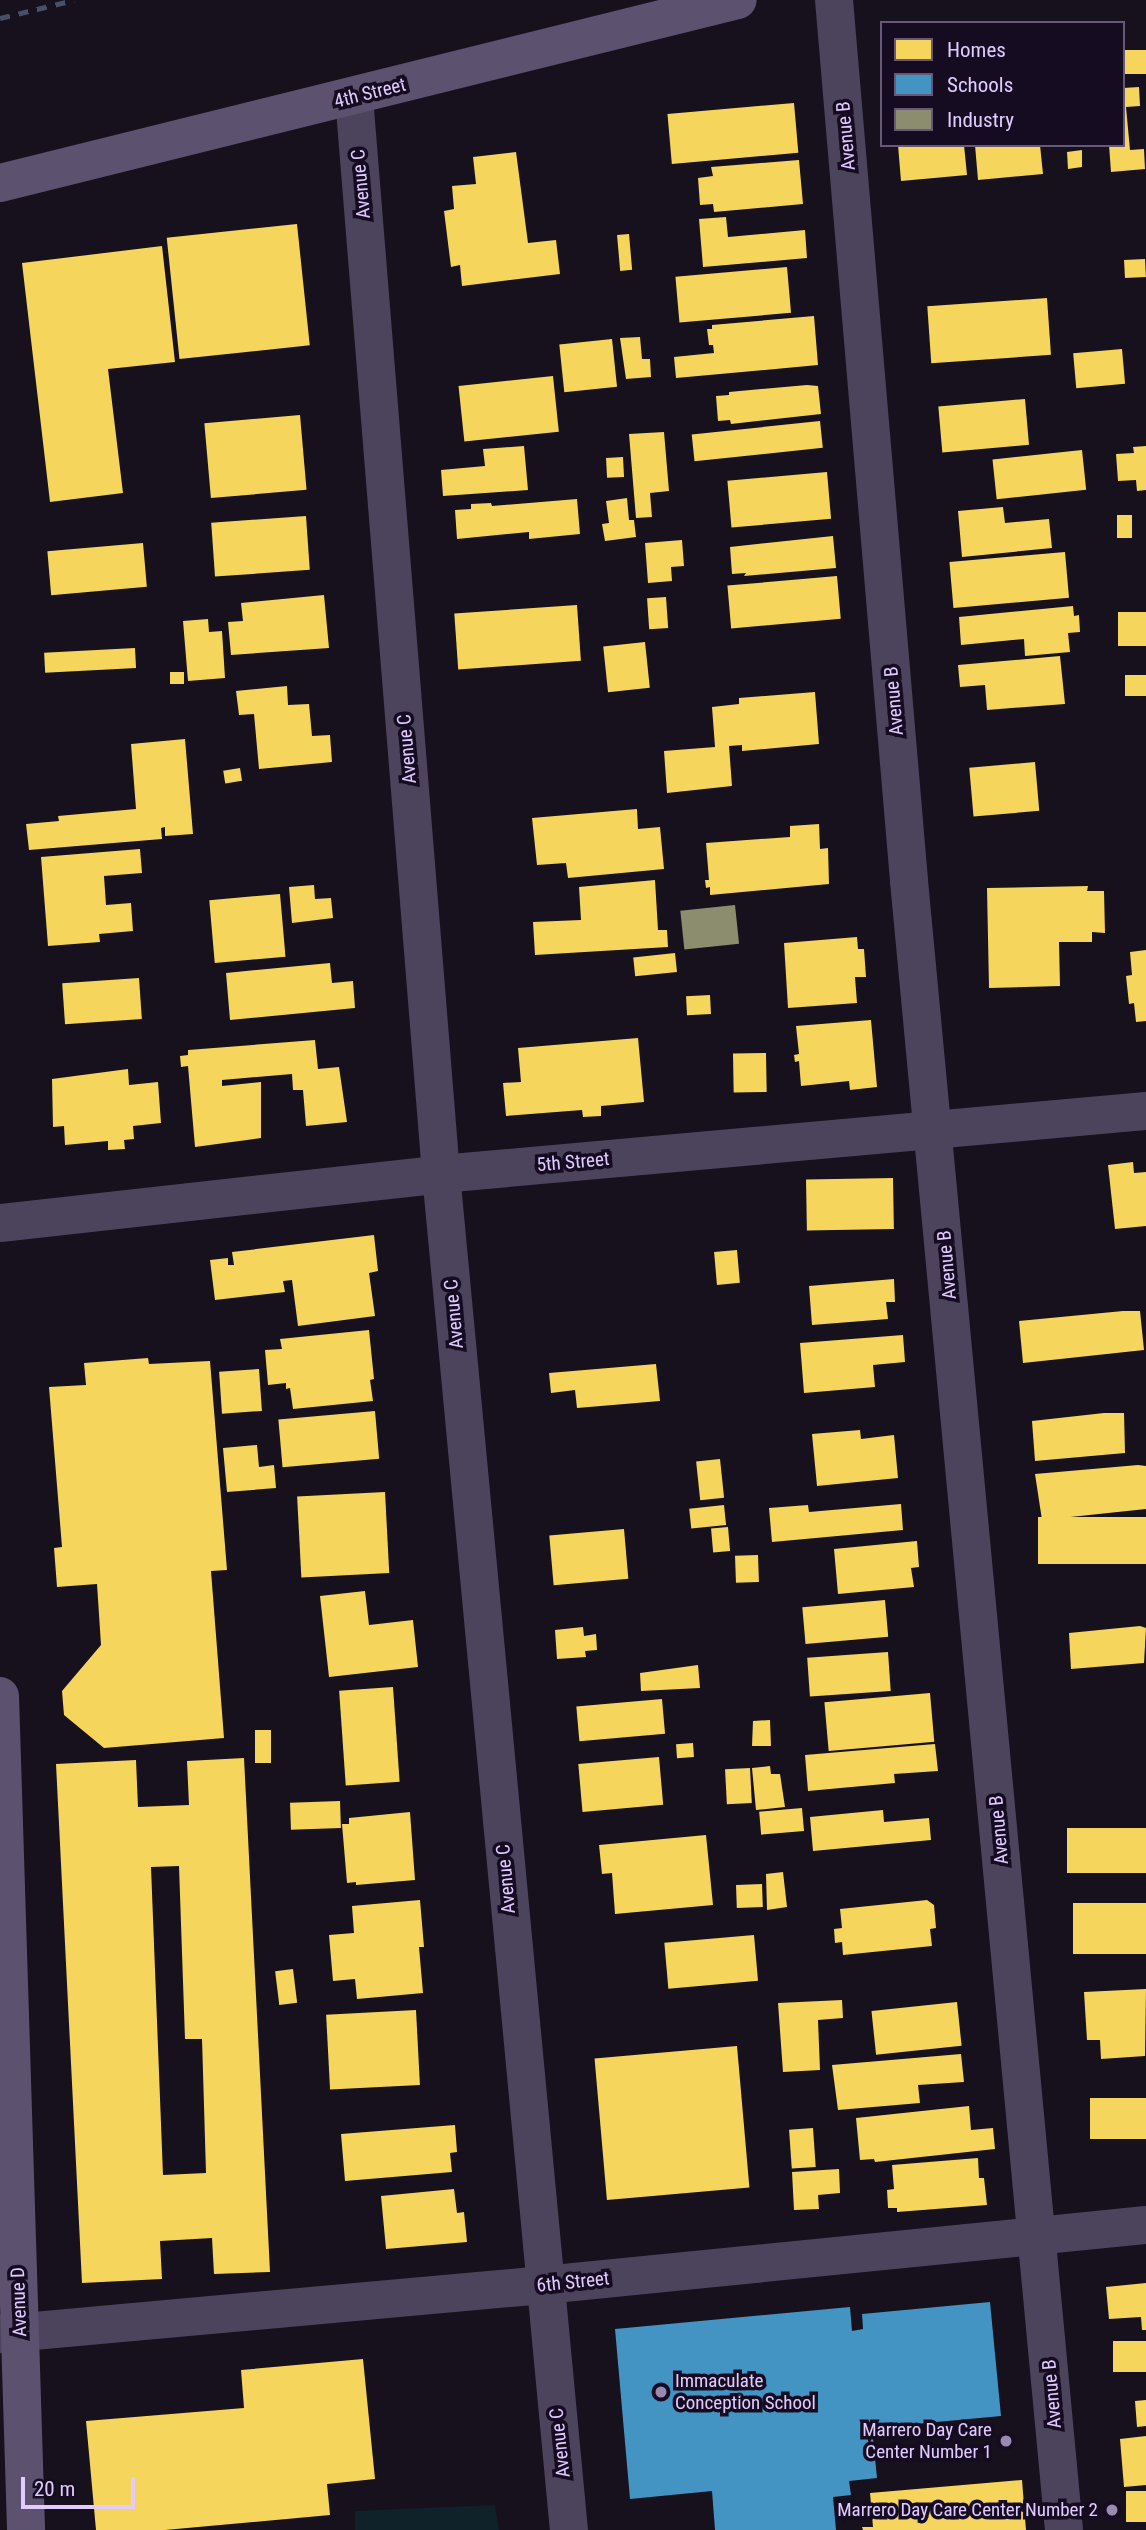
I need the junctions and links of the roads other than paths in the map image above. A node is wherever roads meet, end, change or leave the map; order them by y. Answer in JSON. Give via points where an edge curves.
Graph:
{"nodes":[{"id":1,"x":738,"y":0,"type":"edge"},
{"id":2,"x":834,"y":0,"type":"edge"},
{"id":3,"x":354,"y":97,"type":"junction"},
{"id":4,"x":0,"y":183,"type":"edge"},
{"id":5,"x":1146,"y":1111,"type":"edge"},
{"id":6,"x":934,"y":1130,"type":"junction"},
{"id":7,"x":442,"y":1174,"type":"junction"},
{"id":8,"x":0,"y":1223,"type":"edge"},
{"id":9,"x":0,"y":1696,"type":"edge"},
{"id":10,"x":1146,"y":2225,"type":"edge"},
{"id":11,"x":1037,"y":2236,"type":"junction"},
{"id":12,"x":544,"y":2286,"type":"junction"},
{"id":13,"x":10,"y":2333,"type":"edge"},
{"id":14,"x":26,"y":2530,"type":"edge"},
{"id":15,"x":569,"y":2530,"type":"edge"},
{"id":16,"x":1064,"y":2530,"type":"edge"}],
"edges":[{"from":1,"to":3,"type":"street","name":"4th Street"},
{"from":2,"to":6,"type":"street","name":"Avenue B"},
{"from":3,"to":4,"type":"street","name":"4th Street"},
{"from":3,"to":7,"type":"street","name":"Avenue C"},
{"from":5,"to":6,"type":"street","name":"5th Street"},
{"from":6,"to":7,"type":"street","name":"5th Street"},
{"from":6,"to":11,"type":"street","name":"Avenue B"},
{"from":7,"to":8,"type":"street","name":"5th Street"},
{"from":7,"to":12,"type":"street","name":"Avenue C"},
{"from":9,"to":13,"type":"street","name":"Avenue D"},
{"from":10,"to":11,"type":"street","name":"6th Street"},
{"from":11,"to":12,"type":"street","name":"6th Street"},
{"from":11,"to":16,"type":"street","name":"Avenue B"},
{"from":12,"to":13,"type":"street","name":"6th Street"},
{"from":12,"to":15,"type":"street","name":"Avenue C"},
{"from":13,"to":14,"type":"street","name":"Avenue D"}]}
